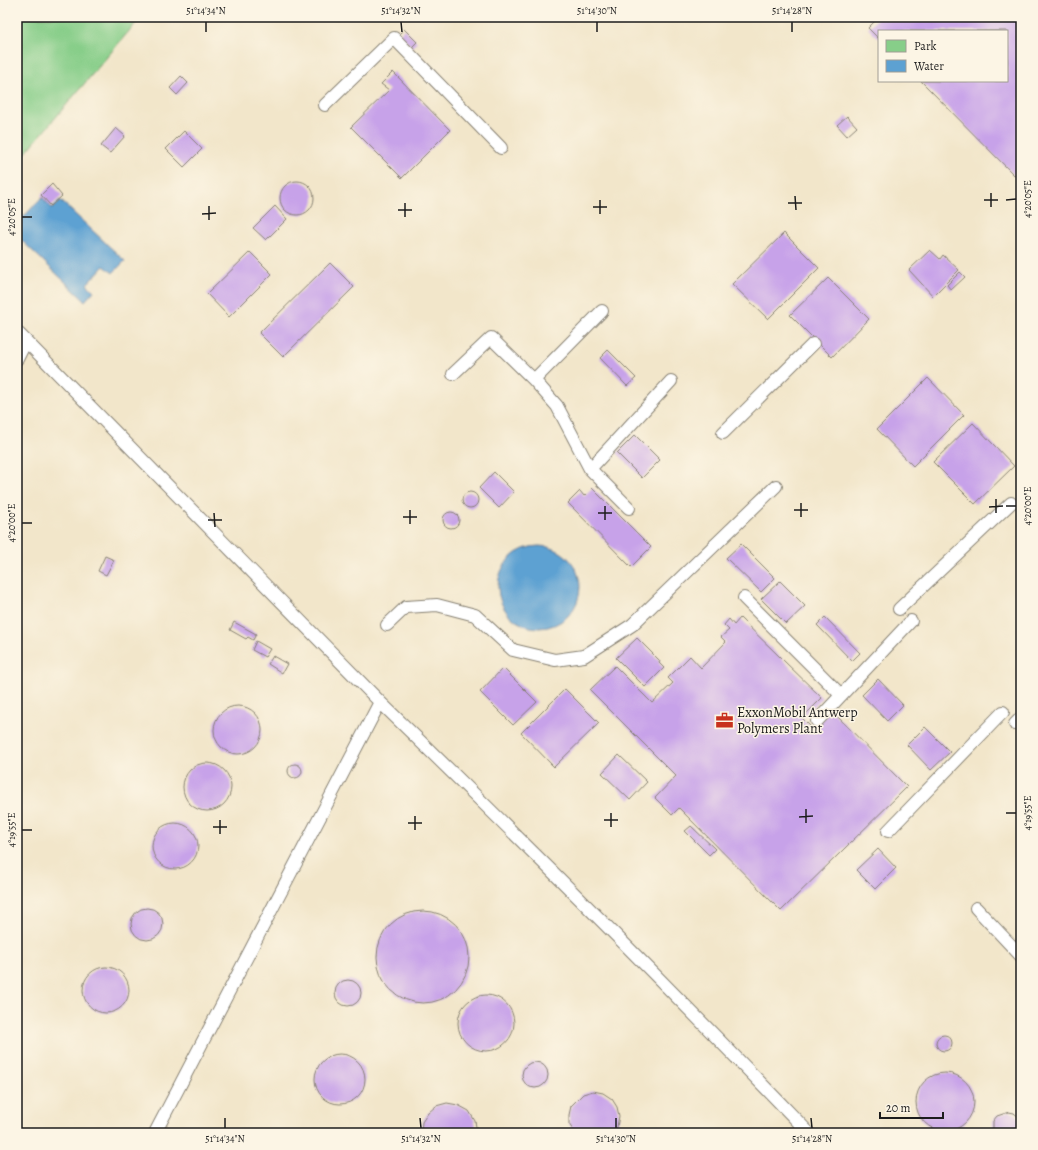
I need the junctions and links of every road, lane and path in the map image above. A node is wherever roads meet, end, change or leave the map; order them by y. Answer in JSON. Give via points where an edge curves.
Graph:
{"nodes":[{"id":1,"x":325,"y":105,"type":"dead end"},
{"id":2,"x":501,"y":148,"type":"dead end"},
{"id":3,"x":602,"y":311,"type":"dead end"},
{"id":4,"x":17,"y":332,"type":"edge"},
{"id":5,"x":26,"y":341,"type":"junction"},
{"id":6,"x":813,"y":344,"type":"dead end"},
{"id":7,"x":17,"y":359,"type":"edge"},
{"id":8,"x":453,"y":374,"type":"dead end"},
{"id":9,"x":534,"y":380,"type":"junction"},
{"id":10,"x":671,"y":381,"type":"dead end"},
{"id":11,"x":723,"y":433,"type":"dead end"},
{"id":12,"x":590,"y":469,"type":"junction"},
{"id":13,"x":776,"y":486,"type":"dead end"},
{"id":14,"x":1011,"y":503,"type":"dead end"},
{"id":15,"x":629,"y":508,"type":"dead end"},
{"id":16,"x":744,"y":598,"type":"dead end"},
{"id":17,"x":899,"y":609,"type":"dead end"},
{"id":18,"x":911,"y":621,"type":"dead end"},
{"id":19,"x":387,"y":625,"type":"dead end"},
{"id":20,"x":840,"y":694,"type":"junction"},
{"id":21,"x":380,"y":702,"type":"junction"},
{"id":22,"x":1003,"y":712,"type":"dead end"},
{"id":23,"x":817,"y":721,"type":"dead end"},
{"id":24,"x":888,"y":831,"type":"dead end"},
{"id":25,"x":976,"y":908,"type":"dead end"},
{"id":26,"x":1021,"y":956,"type":"edge"},
{"id":27,"x":154,"y":1133,"type":"edge"},
{"id":28,"x":809,"y":1133,"type":"edge"}],
"edges":[{"from":1,"to":2,"type":"lane","via":[[394,38]]},
{"from":3,"to":9,"type":"lane"},
{"from":4,"to":5,"type":"lane"},
{"from":5,"to":7,"type":"lane"},
{"from":5,"to":21,"type":"lane"},
{"from":6,"to":11,"type":"lane"},
{"from":8,"to":9,"type":"lane","via":[[491,338]]},
{"from":9,"to":12,"type":"lane","via":[[557,406]]},
{"from":10,"to":12,"type":"lane"},
{"from":12,"to":15,"type":"lane"},
{"from":13,"to":19,"type":"lane","via":[[632,625],[584,656],[555,660],[513,650],[475,615],[437,605],[406,607]]},
{"from":14,"to":17,"type":"lane"},
{"from":16,"to":20,"type":"lane"},
{"from":18,"to":20,"type":"lane"},
{"from":20,"to":23,"type":"lane"},
{"from":21,"to":27,"type":"lane"},
{"from":21,"to":28,"type":"lane","via":[[589,906]]},
{"from":22,"to":24,"type":"lane"},
{"from":25,"to":26,"type":"lane"}]}
